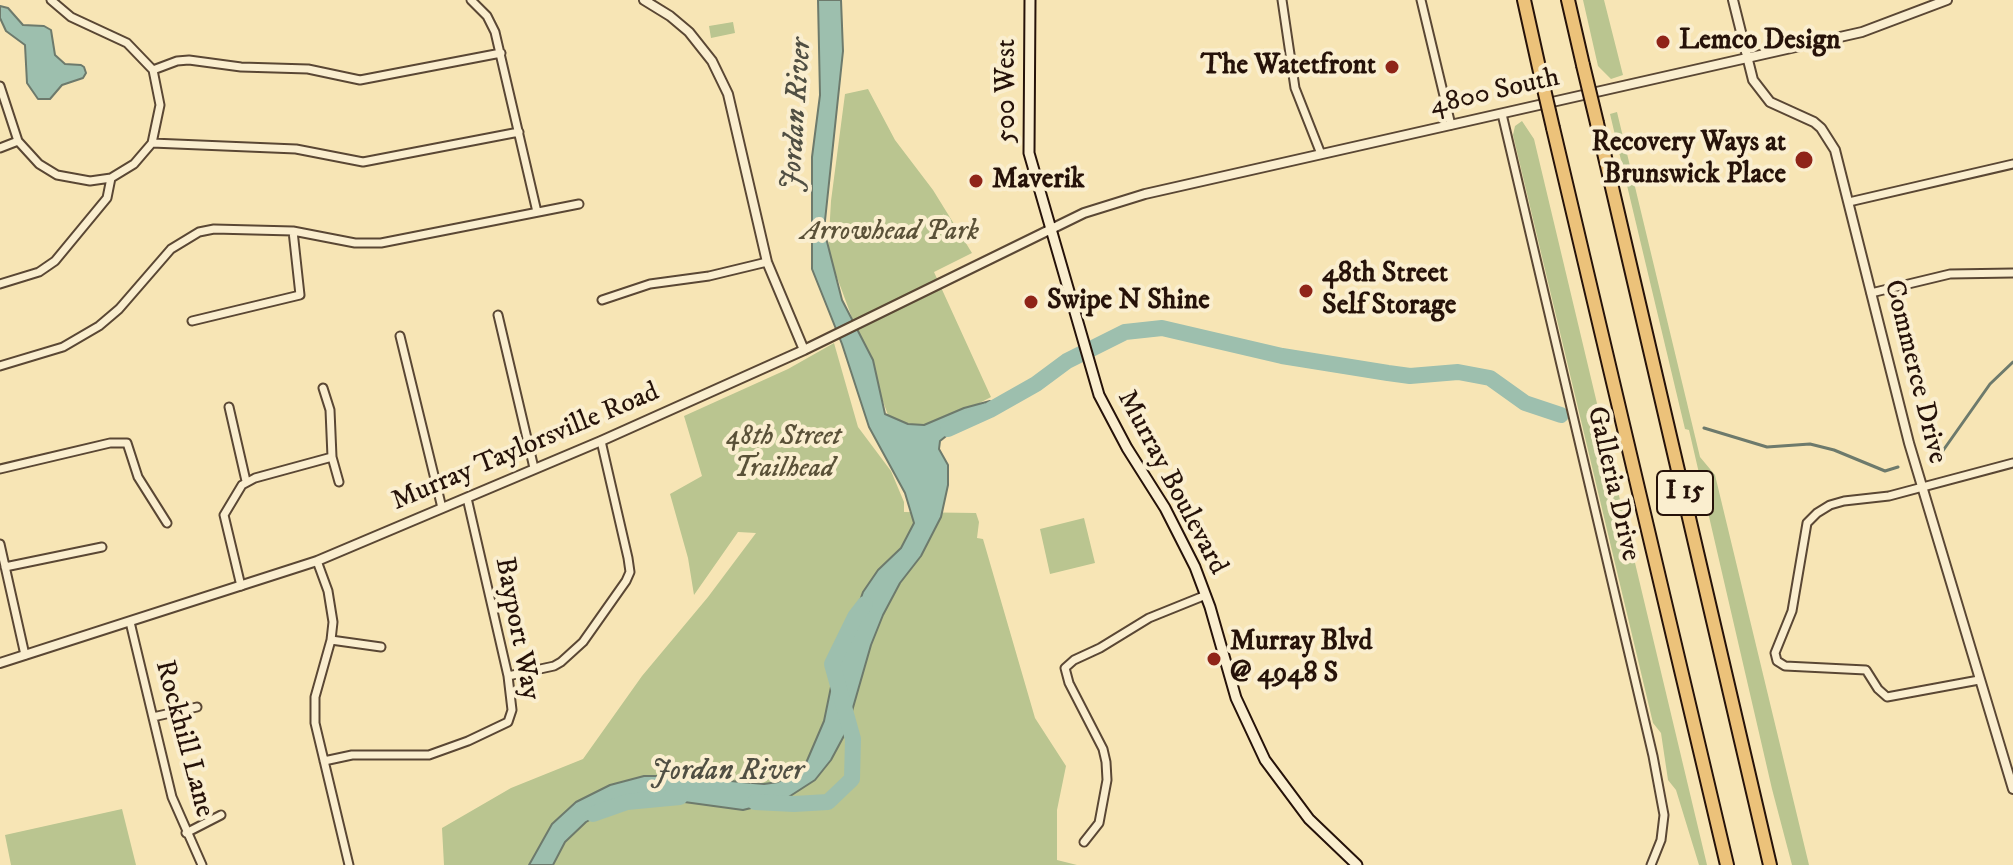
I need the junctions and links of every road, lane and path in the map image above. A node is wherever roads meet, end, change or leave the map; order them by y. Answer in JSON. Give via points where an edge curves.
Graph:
{"nodes":[{"id":1,"x":471,"y":0,"type":"edge"},
{"id":2,"x":644,"y":0,"type":"edge"},
{"id":3,"x":1030,"y":0,"type":"edge"},
{"id":4,"x":1282,"y":0,"type":"edge"},
{"id":5,"x":1421,"y":0,"type":"edge"},
{"id":6,"x":1524,"y":0,"type":"edge"},
{"id":7,"x":1568,"y":0,"type":"edge"},
{"id":8,"x":1733,"y":0,"type":"edge"},
{"id":9,"x":1919,"y":0,"type":"edge"},
{"id":10,"x":1947,"y":0,"type":"edge"},
{"id":11,"x":57,"y":2,"type":"edge"},
{"id":12,"x":1923,"y":10,"type":"junction"},
{"id":13,"x":501,"y":53,"type":"junction"},
{"id":14,"x":1745,"y":58,"type":"junction"},
{"id":15,"x":153,"y":70,"type":"junction"},
{"id":16,"x":0,"y":86,"type":"edge"},
{"id":17,"x":1502,"y":114,"type":"junction"},
{"id":18,"x":1451,"y":125,"type":"junction"},
{"id":19,"x":519,"y":132,"type":"junction"},
{"id":20,"x":18,"y":141,"type":"junction"},
{"id":21,"x":152,"y":143,"type":"junction"},
{"id":22,"x":0,"y":148,"type":"edge"},
{"id":23,"x":1321,"y":154,"type":"junction"},
{"id":24,"x":2013,"y":164,"type":"edge"},
{"id":25,"x":111,"y":178,"type":"junction"},
{"id":26,"x":1849,"y":202,"type":"junction"},
{"id":27,"x":579,"y":204,"type":"dead end"},
{"id":28,"x":537,"y":212,"type":"junction"},
{"id":29,"x":1051,"y":227,"type":"junction"},
{"id":30,"x":293,"y":231,"type":"junction"},
{"id":31,"x":767,"y":262,"type":"junction"},
{"id":32,"x":2013,"y":273,"type":"edge"},
{"id":33,"x":0,"y":284,"type":"edge"},
{"id":34,"x":1871,"y":293,"type":"junction"},
{"id":35,"x":602,"y":300,"type":"dead end"},
{"id":36,"x":498,"y":315,"type":"dead end"},
{"id":37,"x":192,"y":321,"type":"dead end"},
{"id":38,"x":400,"y":336,"type":"dead end"},
{"id":39,"x":804,"y":350,"type":"junction"},
{"id":40,"x":0,"y":366,"type":"edge"},
{"id":41,"x":323,"y":388,"type":"dead end"},
{"id":42,"x":229,"y":407,"type":"dead end"},
{"id":43,"x":601,"y":441,"type":"junction"},
{"id":44,"x":332,"y":457,"type":"junction"},
{"id":45,"x":2013,"y":463,"type":"edge"},
{"id":46,"x":534,"y":468,"type":"junction"},
{"id":47,"x":0,"y":469,"type":"edge"},
{"id":48,"x":246,"y":481,"type":"junction"},
{"id":49,"x":339,"y":482,"type":"dead end"},
{"id":50,"x":1921,"y":487,"type":"junction"},
{"id":51,"x":467,"y":498,"type":"junction"},
{"id":52,"x":442,"y":508,"type":"junction"},
{"id":53,"x":167,"y":523,"type":"dead end"},
{"id":54,"x":0,"y":544,"type":"edge"},
{"id":55,"x":102,"y":547,"type":"dead end"},
{"id":56,"x":317,"y":561,"type":"junction"},
{"id":57,"x":5,"y":567,"type":"junction"},
{"id":58,"x":241,"y":586,"type":"junction"},
{"id":59,"x":1206,"y":595,"type":"junction"},
{"id":60,"x":130,"y":622,"type":"junction"},
{"id":61,"x":331,"y":640,"type":"junction"},
{"id":62,"x":381,"y":647,"type":"dead end"},
{"id":63,"x":25,"y":655,"type":"junction"},
{"id":64,"x":0,"y":663,"type":"edge"},
{"id":65,"x":508,"y":676,"type":"junction"},
{"id":66,"x":1979,"y":680,"type":"junction"},
{"id":67,"x":197,"y":707,"type":"dead end"},
{"id":68,"x":153,"y":717,"type":"junction"},
{"id":69,"x":324,"y":761,"type":"junction"},
{"id":70,"x":2013,"y":789,"type":"edge"},
{"id":71,"x":221,"y":815,"type":"dead end"},
{"id":72,"x":186,"y":833,"type":"junction"},
{"id":73,"x":1084,"y":842,"type":"dead end"},
{"id":74,"x":202,"y":865,"type":"edge"},
{"id":75,"x":349,"y":865,"type":"edge"},
{"id":76,"x":1357,"y":865,"type":"edge"},
{"id":77,"x":1651,"y":865,"type":"edge"},
{"id":78,"x":1727,"y":865,"type":"edge"},
{"id":79,"x":1770,"y":865,"type":"edge"}],
"edges":[{"from":1,"to":13,"type":"street","via":[[492,24]]},
{"from":2,"to":31,"type":"street","via":[[689,32],[712,61],[728,94]]},
{"from":3,"to":29,"type":"main road","name":"500 West","via":[[1029,153]]},
{"from":4,"to":23,"type":"street","via":[[1295,88]]},
{"from":5,"to":18,"type":"street"},
{"from":6,"to":78,"type":"highway","number":"I 15","bridge":true},
{"from":7,"to":79,"type":"highway","number":"I 15","bridge":true},
{"from":8,"to":14,"type":"street","name":"Commerce Drive"},
{"from":9,"to":12,"type":"street"},
{"from":10,"to":12,"type":"street","name":"4800 South"},
{"from":11,"to":15,"type":"street","via":[[71,17],[127,43]]},
{"from":12,"to":14,"type":"street","name":"4800 South","via":[[1876,28]]},
{"from":13,"to":15,"type":"street","via":[[360,80],[308,69],[189,60]]},
{"from":13,"to":19,"type":"street"},
{"from":14,"to":17,"type":"street","name":"4800 South"},
{"from":14,"to":26,"type":"street","name":"Commerce Drive","via":[[1770,102],[1814,122],[1827,135]]},
{"from":15,"to":21,"type":"street","via":[[160,105]]},
{"from":16,"to":20,"type":"street"},
{"from":17,"to":18,"type":"street","name":"4800 South"},
{"from":17,"to":77,"type":"street","name":"Galleria Drive","via":[[1653,756],[1664,815]]},
{"from":18,"to":23,"type":"street","name":"4800 South"},
{"from":19,"to":21,"type":"street","via":[[371,161],[296,149]]},
{"from":19,"to":28,"type":"street"},
{"from":20,"to":22,"type":"street"},
{"from":20,"to":25,"type":"street","via":[[57,175],[90,181]]},
{"from":21,"to":25,"type":"street","via":[[134,164]]},
{"from":23,"to":29,"type":"street","name":"4800 South","via":[[1145,194]]},
{"from":24,"to":26,"type":"street"},
{"from":25,"to":33,"type":"street","via":[[107,198],[55,261]]},
{"from":26,"to":34,"type":"street","name":"Commerce Drive"},
{"from":27,"to":28,"type":"street"},
{"from":28,"to":30,"type":"street","via":[[381,243]]},
{"from":29,"to":39,"type":"street","name":"Murray Taylorsville Road"},
{"from":29,"to":59,"type":"main road","name":"Murray Boulevard","via":[[1109,416],[1165,508]]},
{"from":30,"to":37,"type":"street","via":[[300,295]]},
{"from":30,"to":40,"type":"street","via":[[214,229],[189,237],[163,257],[99,326],[63,347]]},
{"from":31,"to":35,"type":"street","via":[[650,284]]},
{"from":31,"to":39,"type":"street"},
{"from":32,"to":34,"type":"street","via":[[1950,274]]},
{"from":34,"to":50,"type":"street","name":"Commerce Drive"},
{"from":36,"to":46,"type":"street"},
{"from":38,"to":52,"type":"street"},
{"from":39,"to":43,"type":"street","name":"Murray Taylorsville Road"},
{"from":41,"to":44,"type":"street","via":[[330,410]]},
{"from":42,"to":48,"type":"street"},
{"from":43,"to":46,"type":"street","name":"Murray Taylorsville Road"},
{"from":43,"to":65,"type":"street","via":[[630,572],[583,642],[561,662]]},
{"from":44,"to":48,"type":"street"},
{"from":44,"to":49,"type":"street"},
{"from":45,"to":50,"type":"street"},
{"from":46,"to":51,"type":"street","name":"Murray Taylorsville Road"},
{"from":47,"to":53,"type":"street","via":[[127,443],[138,477]]},
{"from":48,"to":58,"type":"street","via":[[224,515]]},
{"from":50,"to":66,"type":"street","name":"Commerce Drive"},
{"from":50,"to":66,"type":"street","via":[[1830,505],[1807,523],[1792,611],[1776,647],[1777,661],[1785,666],[1866,670],[1887,697]]},
{"from":51,"to":52,"type":"street","name":"Murray Taylorsville Road"},
{"from":51,"to":65,"type":"street","name":"Bayport Way"},
{"from":52,"to":56,"type":"street","name":"Murray Taylorsville Road"},
{"from":54,"to":57,"type":"street"},
{"from":55,"to":57,"type":"street"},
{"from":56,"to":58,"type":"street","name":"Murray Taylorsville Road"},
{"from":56,"to":61,"type":"street","via":[[331,606]]},
{"from":57,"to":63,"type":"street"},
{"from":58,"to":60,"type":"street","name":"Murray Taylorsville Road"},
{"from":59,"to":73,"type":"street","via":[[1149,618],[1065,668],[1106,762],[1099,823]]},
{"from":59,"to":76,"type":"main road","name":"Murray Boulevard","via":[[1236,698],[1265,760],[1309,819]]},
{"from":60,"to":63,"type":"street","name":"Murray Taylorsville Road"},
{"from":60,"to":68,"type":"street","name":"Rockhill Lane"},
{"from":61,"to":62,"type":"street"},
{"from":61,"to":69,"type":"street","via":[[315,697]]},
{"from":63,"to":64,"type":"street","name":"Murray Taylorsville Road"},
{"from":65,"to":69,"type":"street","name":"Bayport Way","via":[[512,710],[503,726],[429,755],[352,755]]},
{"from":66,"to":70,"type":"street","name":"Commerce Drive"},
{"from":67,"to":68,"type":"street"},
{"from":68,"to":72,"type":"street","name":"Rockhill Lane"},
{"from":69,"to":75,"type":"street"},
{"from":71,"to":72,"type":"street"},
{"from":72,"to":74,"type":"street","name":"Rockhill Lane"}]}
